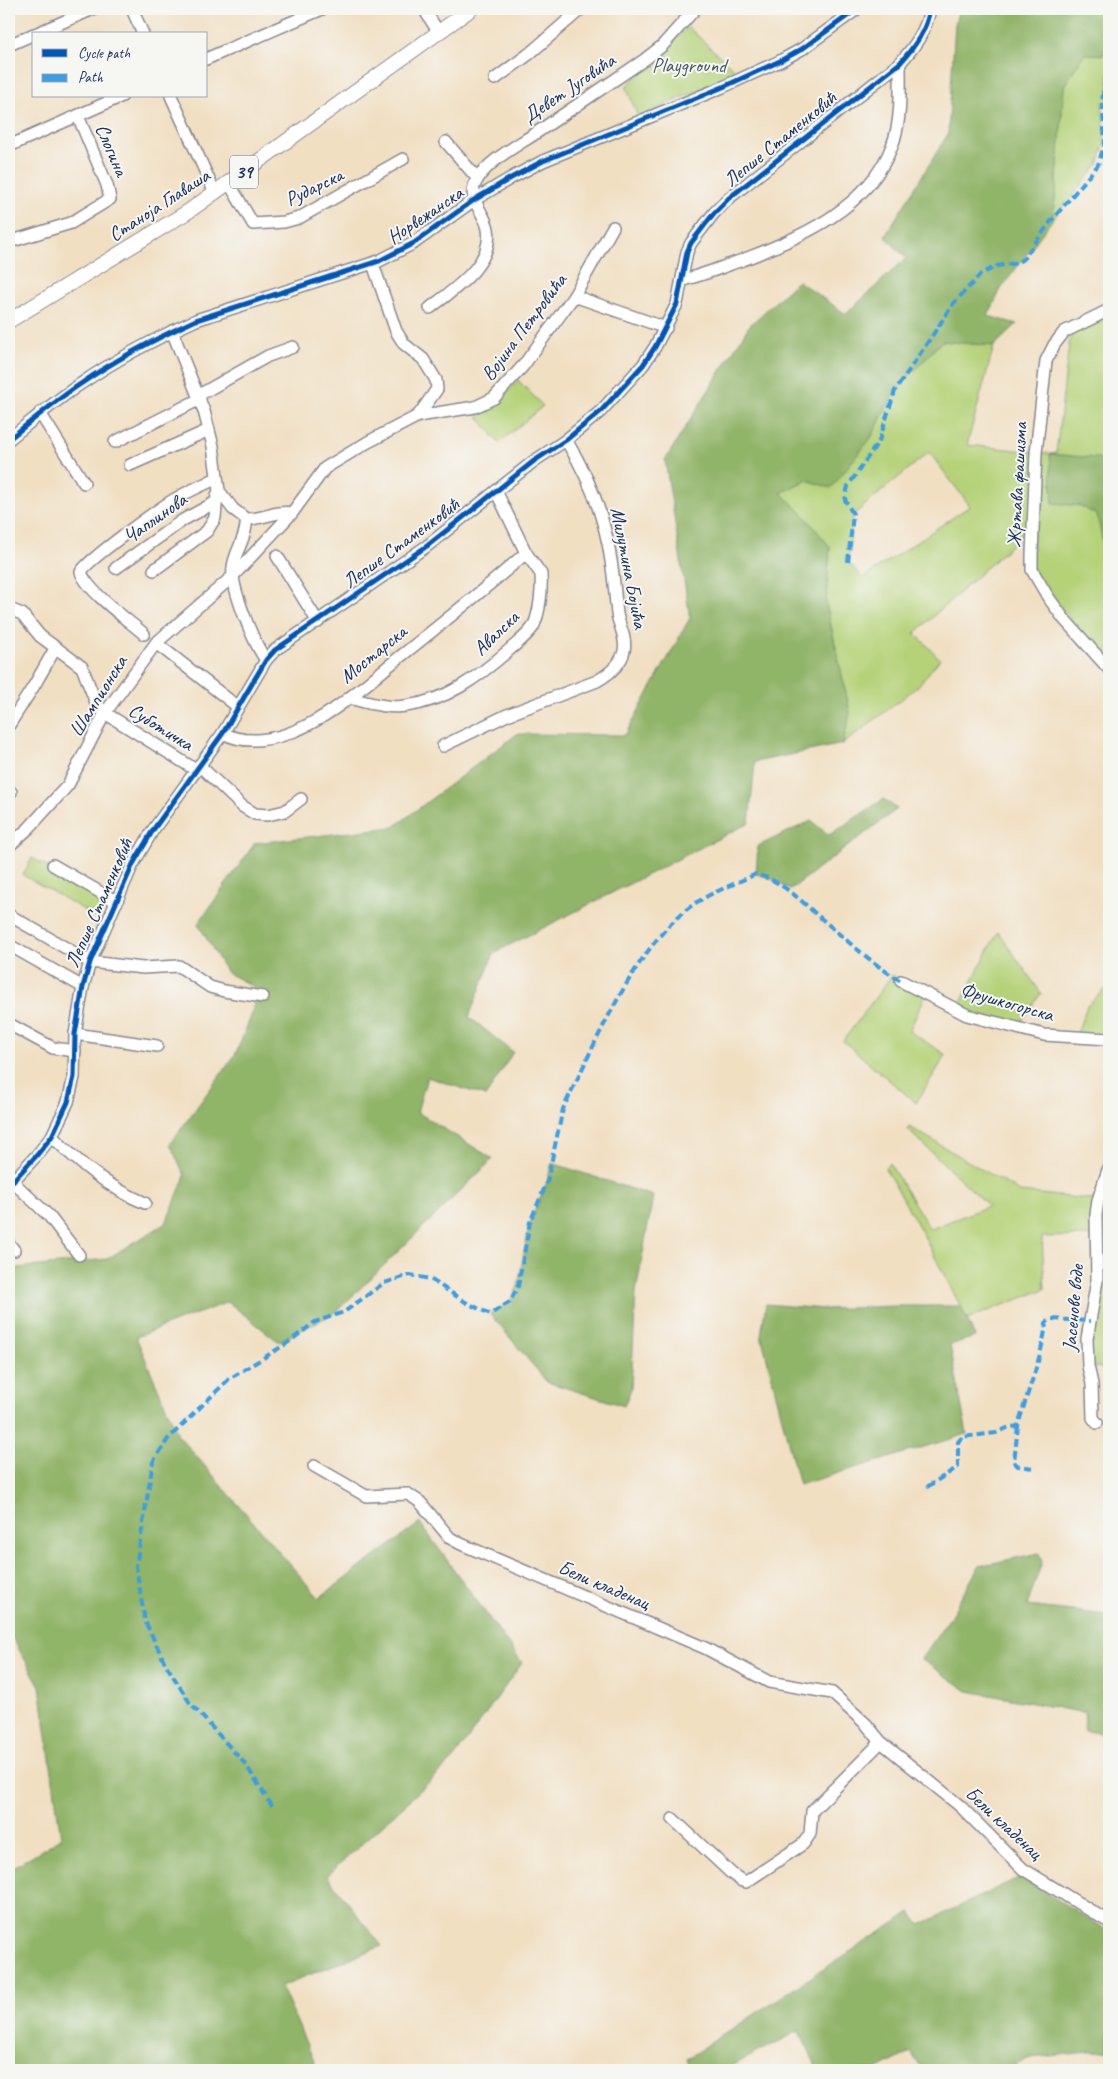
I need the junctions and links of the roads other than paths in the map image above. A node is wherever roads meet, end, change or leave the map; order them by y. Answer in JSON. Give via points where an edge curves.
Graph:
{"nodes":[{"id":1,"x":94,"y":9,"type":"edge"},
{"id":2,"x":132,"y":9,"type":"edge"},
{"id":3,"x":322,"y":9,"type":"edge"},
{"id":4,"x":424,"y":9,"type":"edge"},
{"id":5,"x":471,"y":9,"type":"edge"},
{"id":6,"x":581,"y":9,"type":"edge"},
{"id":7,"x":695,"y":9,"type":"edge"},
{"id":8,"x":857,"y":9,"type":"edge"},
{"id":9,"x":930,"y":9,"type":"edge"},
{"id":10,"x":39,"y":32,"type":"edge"},
{"id":11,"x":142,"y":32,"type":"edge"},
{"id":12,"x":439,"y":33,"type":"junction"},
{"id":13,"x":32,"y":35,"type":"edge"},
{"id":14,"x":9,"y":45,"type":"edge"},
{"id":15,"x":208,"y":58,"type":"edge"},
{"id":16,"x":900,"y":62,"type":"junction"},
{"id":17,"x":495,"y":78,"type":"dead end"},
{"id":18,"x":118,"y":98,"type":"edge"},
{"id":19,"x":172,"y":98,"type":"edge"},
{"id":20,"x":78,"y":116,"type":"junction"},
{"id":21,"x":446,"y":142,"type":"dead end"},
{"id":22,"x":9,"y":146,"type":"edge"},
{"id":23,"x":403,"y":159,"type":"dead end"},
{"id":24,"x":477,"y":178,"type":"junction"},
{"id":25,"x":229,"y":183,"type":"junction"},
{"id":26,"x":215,"y":193,"type":"junction"},
{"id":27,"x":474,"y":200,"type":"junction"},
{"id":28,"x":613,"y":227,"type":"dead end"},
{"id":29,"x":9,"y":242,"type":"edge"},
{"id":30,"x":373,"y":264,"type":"junction"},
{"id":31,"x":683,"y":280,"type":"junction"},
{"id":32,"x":574,"y":296,"type":"junction"},
{"id":33,"x":430,"y":308,"type":"dead end"},
{"id":34,"x":1109,"y":310,"type":"edge"},
{"id":35,"x":9,"y":321,"type":"edge"},
{"id":36,"x":666,"y":328,"type":"junction"},
{"id":37,"x":172,"y":331,"type":"junction"},
{"id":38,"x":293,"y":347,"type":"dead end"},
{"id":39,"x":200,"y":397,"type":"junction"},
{"id":40,"x":40,"y":414,"type":"junction"},
{"id":41,"x":418,"y":416,"type":"junction"},
{"id":42,"x":210,"y":430,"type":"junction"},
{"id":43,"x":9,"y":439,"type":"edge"},
{"id":44,"x":566,"y":440,"type":"junction"},
{"id":45,"x":115,"y":442,"type":"dead end"},
{"id":46,"x":130,"y":465,"type":"dead end"},
{"id":47,"x":217,"y":478,"type":"junction"},
{"id":48,"x":84,"y":483,"type":"dead end"},
{"id":49,"x":496,"y":491,"type":"junction"},
{"id":50,"x":218,"y":496,"type":"junction"},
{"id":51,"x":292,"y":513,"type":"junction"},
{"id":52,"x":246,"y":519,"type":"junction"},
{"id":53,"x":526,"y":553,"type":"junction"},
{"id":54,"x":277,"y":556,"type":"dead end"},
{"id":55,"x":116,"y":568,"type":"dead end"},
{"id":56,"x":154,"y":570,"type":"dead end"},
{"id":57,"x":232,"y":577,"type":"junction"},
{"id":58,"x":9,"y":609,"type":"edge"},
{"id":59,"x":318,"y":622,"type":"junction"},
{"id":60,"x":144,"y":634,"type":"dead end"},
{"id":61,"x":156,"y":643,"type":"junction"},
{"id":62,"x":56,"y":647,"type":"junction"},
{"id":63,"x":266,"y":660,"type":"junction"},
{"id":64,"x":1109,"y":669,"type":"edge"},
{"id":65,"x":349,"y":698,"type":"junction"},
{"id":66,"x":238,"y":707,"type":"junction"},
{"id":67,"x":105,"y":714,"type":"junction"},
{"id":68,"x":9,"y":725,"type":"edge"},
{"id":69,"x":224,"y":734,"type":"junction"},
{"id":70,"x":443,"y":746,"type":"dead end"},
{"id":71,"x":197,"y":768,"type":"junction"},
{"id":72,"x":301,"y":799,"type":"dead end"},
{"id":73,"x":9,"y":846,"type":"edge"},
{"id":74,"x":53,"y":865,"type":"dead end"},
{"id":75,"x":117,"y":902,"type":"junction"},
{"id":76,"x":9,"y":915,"type":"edge"},
{"id":77,"x":9,"y":945,"type":"edge"},
{"id":78,"x":90,"y":962,"type":"junction"},
{"id":79,"x":901,"y":981,"type":"dead end"},
{"id":80,"x":83,"y":987,"type":"junction"},
{"id":81,"x":263,"y":997,"type":"dead end"},
{"id":82,"x":9,"y":1024,"type":"edge"},
{"id":83,"x":75,"y":1034,"type":"junction"},
{"id":84,"x":1109,"y":1039,"type":"edge"},
{"id":85,"x":157,"y":1046,"type":"dead end"},
{"id":86,"x":75,"y":1051,"type":"junction"},
{"id":87,"x":52,"y":1136,"type":"junction"},
{"id":88,"x":1109,"y":1166,"type":"edge"},
{"id":89,"x":11,"y":1183,"type":"edge"},
{"id":90,"x":145,"y":1203,"type":"dead end"},
{"id":91,"x":79,"y":1255,"type":"dead end"},
{"id":92,"x":1097,"y":1423,"type":"dead end"},
{"id":93,"x":314,"y":1466,"type":"dead end"},
{"id":94,"x":881,"y":1742,"type":"junction"},
{"id":95,"x":673,"y":1820,"type":"dead end"},
{"id":96,"x":1109,"y":1922,"type":"edge"}],
"edges":[{"from":1,"to":10,"type":"street"},
{"from":2,"to":11,"type":"street"},
{"from":3,"to":15,"type":"street"},
{"from":4,"to":12,"type":"street"},
{"from":5,"to":12,"type":"main road","name":"Станоја Главаша","number":"39"},
{"from":6,"to":17,"type":"street","via":[[529,54]]},
{"from":7,"to":24,"type":"street","name":"Девет Југовића","via":[[662,46],[644,60],[505,153]]},
{"from":8,"to":27,"type":"street","name":"Норвежанска","via":[[780,61],[543,161]]},
{"from":9,"to":16,"type":"street","name":"Лепше Стаменковић","via":[[928,22],[916,45]]},
{"from":12,"to":25,"type":"main road","name":"Станоја Главаша","number":"39"},
{"from":13,"to":14,"type":"street"},
{"from":16,"to":31,"type":"street","name":"Лепше Стаменковић","via":[[714,213],[691,243]]},
{"from":16,"to":31,"type":"street","via":[[900,109],[892,147],[880,169],[851,201],[825,222],[792,240]]},
{"from":18,"to":20,"type":"street","name":"Слогина"},
{"from":19,"to":26,"type":"street"},
{"from":20,"to":22,"type":"street","name":"Слогина"},
{"from":20,"to":29,"type":"street","name":"Слогина","via":[[108,185],[110,199],[71,222]]},
{"from":21,"to":24,"type":"street"},
{"from":23,"to":25,"type":"street","name":"Рударска","via":[[299,218],[284,222],[253,224]]},
{"from":24,"to":27,"type":"street","via":[[473,188]]},
{"from":25,"to":26,"type":"main road","name":"Станоја Главаша","number":"39"},
{"from":26,"to":35,"type":"main road","name":"Станоја Главаша","number":"39"},
{"from":27,"to":30,"type":"street","name":"Норвежанска","via":[[414,243]]},
{"from":27,"to":33,"type":"street","via":[[488,228],[483,256],[471,274]]},
{"from":28,"to":32,"type":"street","name":"Војина Петровића"},
{"from":30,"to":37,"type":"street","name":"Норвежанска","via":[[196,320]]},
{"from":30,"to":41,"type":"street","via":[[396,331],[404,344],[423,359],[436,380],[437,389]]},
{"from":31,"to":36,"type":"street","name":"Лепше Стаменковић"},
{"from":32,"to":36,"type":"street"},
{"from":32,"to":41,"type":"street","name":"Војина Петровића","via":[[523,366],[494,398],[475,407]]},
{"from":34,"to":64,"type":"street","name":"Жртава фашизма","via":[[1064,332],[1046,361],[1036,453],[1032,570],[1064,619]]},
{"from":36,"to":44,"type":"street","name":"Лепше Стаменковић","via":[[644,365],[601,411]]},
{"from":37,"to":39,"type":"street"},
{"from":37,"to":40,"type":"street","name":"Норвежанска","via":[[132,351]]},
{"from":38,"to":39,"type":"street","via":[[268,356]]},
{"from":39,"to":42,"type":"street"},
{"from":39,"to":45,"type":"street"},
{"from":40,"to":43,"type":"street","name":"Норвежанска"},
{"from":40,"to":48,"type":"street"},
{"from":41,"to":51,"type":"street","name":"Војина Петровића","via":[[325,468]]},
{"from":42,"to":46,"type":"street"},
{"from":42,"to":47,"type":"street"},
{"from":44,"to":49,"type":"street","name":"Лепше Стаменковић"},
{"from":44,"to":70,"type":"street","name":"Милутина Бојића","via":[[603,520],[618,619],[625,643],[623,655],[607,676],[507,715]]},
{"from":47,"to":50,"type":"street"},
{"from":47,"to":60,"type":"street","via":[[174,500],[82,569],[85,581]]},
{"from":49,"to":53,"type":"street","name":"Авалска"},
{"from":49,"to":59,"type":"street","name":"Лепше Стаменковић","via":[[427,546]]},
{"from":50,"to":52,"type":"street"},
{"from":50,"to":55,"type":"street","name":"Чаплинова"},
{"from":50,"to":56,"type":"street","via":[[215,518],[207,530]]},
{"from":51,"to":52,"type":"street","via":[[277,512]]},
{"from":51,"to":57,"type":"street","name":"Војина Петровића"},
{"from":52,"to":57,"type":"street","via":[[246,530],[236,552]]},
{"from":53,"to":65,"type":"street","name":"Мостарска"},
{"from":53,"to":65,"type":"street","name":"Авалска","via":[[541,574],[536,620],[526,636],[497,661],[459,689],[406,706]]},
{"from":54,"to":59,"type":"street"},
{"from":57,"to":61,"type":"street","name":"Шампионска"},
{"from":57,"to":63,"type":"street","via":[[252,635]]},
{"from":58,"to":62,"type":"street","name":"Суботичка","via":[[22,614],[40,636]]},
{"from":59,"to":63,"type":"street","name":"Лепше Стаменковић","via":[[274,650]]},
{"from":61,"to":66,"type":"street"},
{"from":61,"to":67,"type":"street","name":"Шампионска"},
{"from":62,"to":67,"type":"street","name":"Суботичка","via":[[82,667],[96,703]]},
{"from":62,"to":68,"type":"street"},
{"from":63,"to":66,"type":"street","name":"Лепше Стаменковић"},
{"from":65,"to":69,"type":"street","name":"Мостарска","via":[[288,734],[240,740]]},
{"from":66,"to":69,"type":"street","name":"Лепше Стаменковић"},
{"from":67,"to":71,"type":"street","name":"Суботичка"},
{"from":67,"to":73,"type":"street","name":"Шампионска","via":[[68,785]]},
{"from":69,"to":71,"type":"street","name":"Лепше Стаменковић"},
{"from":71,"to":72,"type":"street","name":"Суботичка","via":[[255,814],[285,811]]},
{"from":71,"to":75,"type":"street","name":"Лепше Стаменковић","via":[[153,830],[133,864]]},
{"from":74,"to":75,"type":"street"},
{"from":75,"to":78,"type":"street","name":"Лепше Стаменковић"},
{"from":76,"to":78,"type":"street"},
{"from":77,"to":80,"type":"street","name":"Лепше Стаменковић"},
{"from":78,"to":80,"type":"street","name":"Лепше Стаменковић"},
{"from":78,"to":81,"type":"street","via":[[143,968],[179,966],[210,987]]},
{"from":79,"to":84,"type":"street","name":"Фрушкогорска","via":[[967,1015],[1044,1035]]},
{"from":80,"to":83,"type":"street","name":"Лепше Стаменковић"},
{"from":82,"to":86,"type":"street","via":[[53,1048]]},
{"from":83,"to":85,"type":"street"},
{"from":83,"to":86,"type":"street","name":"Лепше Стаменковић"},
{"from":86,"to":87,"type":"street","name":"Лепше Стаменковић","via":[[72,1089]]},
{"from":87,"to":89,"type":"street","name":"Лепше Стаменковић"},
{"from":87,"to":90,"type":"street","via":[[88,1169]]},
{"from":88,"to":92,"type":"street","name":"Јасенове воде","via":[[1096,1214],[1097,1280],[1087,1339],[1093,1418]]},
{"from":89,"to":91,"type":"street","name":"Лепше Стаменковић","via":[[49,1216]]},
{"from":93,"to":94,"type":"street","name":"Бели кладенац","via":[[366,1496],[408,1494],[420,1502],[450,1538],[461,1544],[705,1648],[769,1682],[832,1693]]},
{"from":94,"to":95,"type":"street","via":[[812,1810],[810,1834],[802,1844],[746,1882],[732,1874]]},
{"from":94,"to":96,"type":"street","name":"Бели кладенац","via":[[960,1806],[1023,1869]]}]}
